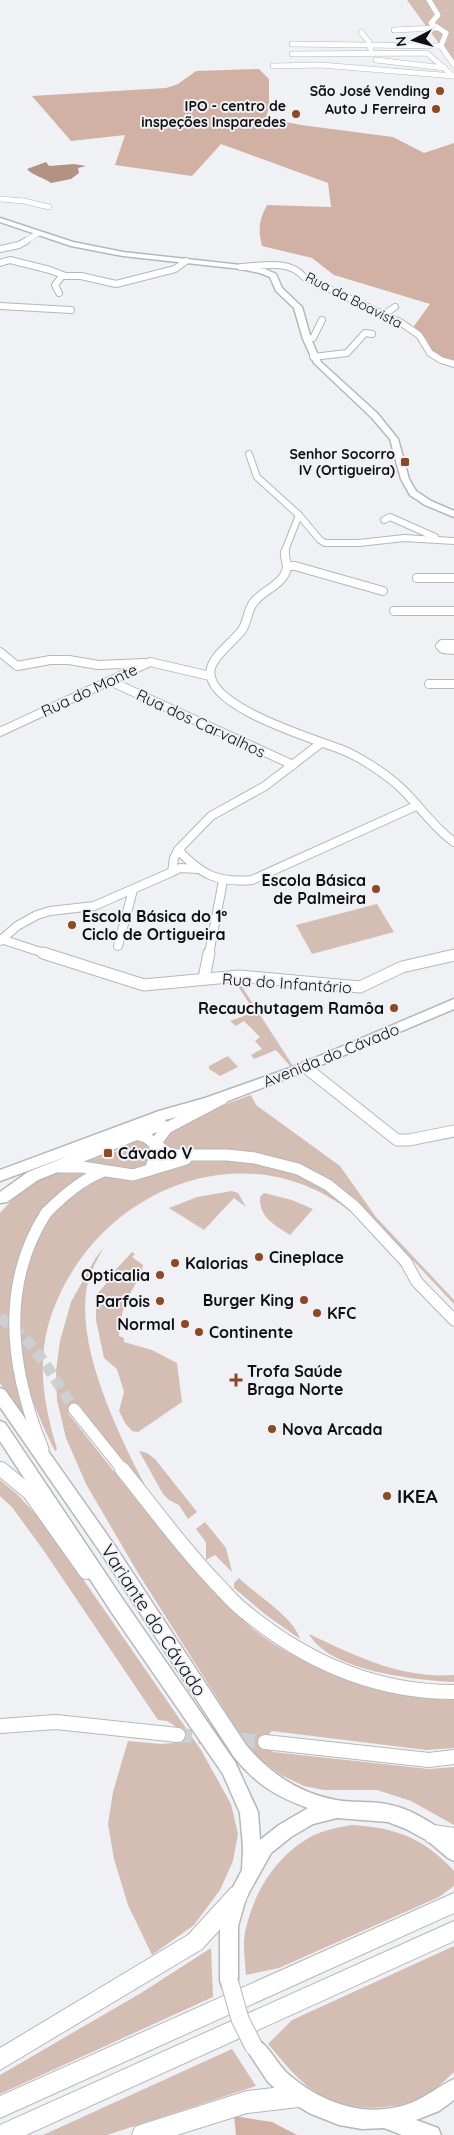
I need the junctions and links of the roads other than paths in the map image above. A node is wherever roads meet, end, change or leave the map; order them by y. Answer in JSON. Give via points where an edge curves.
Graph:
{"nodes":[{"id":1,"x":428,"y":0,"type":"edge"},
{"id":2,"x":436,"y":28,"type":"junction"},
{"id":3,"x":394,"y":30,"type":"dead end"},
{"id":4,"x":361,"y":32,"type":"dead end"},
{"id":5,"x":386,"y":40,"type":"dead end"},
{"id":6,"x":292,"y":44,"type":"dead end"},
{"id":7,"x":370,"y":45,"type":"junction"},
{"id":8,"x":390,"y":45,"type":"junction"},
{"id":9,"x":441,"y":46,"type":"junction"},
{"id":10,"x":292,"y":54,"type":"dead end"},
{"id":11,"x":371,"y":54,"type":"junction"},
{"id":12,"x":363,"y":59,"type":"dead end"},
{"id":13,"x":454,"y":65,"type":"edge"},
{"id":14,"x":274,"y":66,"type":"dead end"},
{"id":15,"x":445,"y":68,"type":"junction"},
{"id":16,"x":454,"y":76,"type":"edge"},
{"id":17,"x":37,"y":198,"type":"dead end"},
{"id":18,"x":0,"y":199,"type":"edge"},
{"id":19,"x":24,"y":201,"type":"junction"},
{"id":20,"x":49,"y":207,"type":"dead end"},
{"id":21,"x":0,"y":220,"type":"edge"},
{"id":22,"x":37,"y":234,"type":"junction"},
{"id":23,"x":0,"y":249,"type":"edge"},
{"id":24,"x":186,"y":261,"type":"junction"},
{"id":25,"x":0,"y":263,"type":"edge"},
{"id":26,"x":241,"y":267,"type":"junction"},
{"id":27,"x":63,"y":275,"type":"junction"},
{"id":28,"x":59,"y":293,"type":"dead end"},
{"id":29,"x":44,"y":302,"type":"dead end"},
{"id":30,"x":0,"y":306,"type":"edge"},
{"id":31,"x":16,"y":306,"type":"junction"},
{"id":32,"x":395,"y":307,"type":"dead end"},
{"id":33,"x":71,"y":310,"type":"dead end"},
{"id":34,"x":383,"y":316,"type":"junction"},
{"id":35,"x":322,"y":320,"type":"dead end"},
{"id":36,"x":372,"y":334,"type":"dead end"},
{"id":37,"x":307,"y":339,"type":"junction"},
{"id":38,"x":343,"y":354,"type":"junction"},
{"id":39,"x":313,"y":357,"type":"junction"},
{"id":40,"x":346,"y":361,"type":"dead end"},
{"id":41,"x":454,"y":364,"type":"edge"},
{"id":42,"x":250,"y":454,"type":"dead end"},
{"id":43,"x":454,"y":514,"type":"edge"},
{"id":44,"x":299,"y":515,"type":"junction"},
{"id":45,"x":384,"y":520,"type":"dead end"},
{"id":46,"x":437,"y":539,"type":"junction"},
{"id":47,"x":454,"y":541,"type":"edge"},
{"id":48,"x":287,"y":566,"type":"junction"},
{"id":49,"x":417,"y":578,"type":"dead end"},
{"id":50,"x":454,"y":578,"type":"edge"},
{"id":51,"x":382,"y":591,"type":"dead end"},
{"id":52,"x":394,"y":611,"type":"dead end"},
{"id":53,"x":454,"y":611,"type":"edge"},
{"id":54,"x":454,"y":644,"type":"edge"},
{"id":55,"x":454,"y":650,"type":"edge"},
{"id":56,"x":0,"y":652,"type":"edge"},
{"id":57,"x":145,"y":663,"type":"junction"},
{"id":58,"x":210,"y":676,"type":"junction"},
{"id":59,"x":110,"y":681,"type":"junction"},
{"id":60,"x":429,"y":684,"type":"dead end"},
{"id":61,"x":454,"y":684,"type":"edge"},
{"id":62,"x":0,"y":732,"type":"edge"},
{"id":63,"x":321,"y":742,"type":"junction"},
{"id":64,"x":293,"y":765,"type":"junction"},
{"id":65,"x":416,"y":806,"type":"junction"},
{"id":66,"x":454,"y":842,"type":"edge"},
{"id":67,"x":178,"y":850,"type":"junction"},
{"id":68,"x":197,"y":870,"type":"junction"},
{"id":69,"x":172,"y":872,"type":"junction"},
{"id":70,"x":223,"y":881,"type":"junction"},
{"id":71,"x":133,"y":890,"type":"junction"},
{"id":72,"x":1,"y":940,"type":"edge"},
{"id":73,"x":118,"y":946,"type":"dead end"},
{"id":74,"x":454,"y":955,"type":"edge"},
{"id":75,"x":204,"y":978,"type":"junction"},
{"id":76,"x":454,"y":1004,"type":"edge"},
{"id":77,"x":305,"y":1067,"type":"junction"},
{"id":78,"x":224,"y":1097,"type":"junction"},
{"id":79,"x":207,"y":1103,"type":"junction"},
{"id":80,"x":120,"y":1131,"type":"junction"},
{"id":81,"x":454,"y":1131,"type":"edge"},
{"id":82,"x":139,"y":1134,"type":"junction"},
{"id":83,"x":155,"y":1144,"type":"junction"},
{"id":84,"x":197,"y":1155,"type":"junction"},
{"id":85,"x":50,"y":1168,"type":"junction"},
{"id":86,"x":150,"y":1170,"type":"junction"},
{"id":87,"x":104,"y":1171,"type":"junction"},
{"id":88,"x":0,"y":1176,"type":"edge"},
{"id":89,"x":0,"y":1183,"type":"edge"},
{"id":90,"x":1,"y":1200,"type":"edge"},
{"id":91,"x":9,"y":1273,"type":"dead end"},
{"id":92,"x":4,"y":1294,"type":"dead end"},
{"id":93,"x":454,"y":1320,"type":"edge"},
{"id":94,"x":0,"y":1394,"type":"edge"},
{"id":95,"x":74,"y":1409,"type":"tunnel mouth"},
{"id":96,"x":0,"y":1428,"type":"edge"},
{"id":97,"x":0,"y":1468,"type":"edge"},
{"id":98,"x":53,"y":1471,"type":"junction"},
{"id":99,"x":118,"y":1607,"type":"junction"},
{"id":100,"x":454,"y":1692,"type":"edge"},
{"id":101,"x":0,"y":1726,"type":"edge"},
{"id":102,"x":178,"y":1735,"type":"tunnel mouth"},
{"id":103,"x":265,"y":1742,"type":"tunnel mouth"},
{"id":104,"x":454,"y":1757,"type":"edge"},
{"id":105,"x":337,"y":1809,"type":"junction"},
{"id":106,"x":434,"y":1835,"type":"junction"},
{"id":107,"x":454,"y":1838,"type":"edge"},
{"id":108,"x":454,"y":1852,"type":"edge"},
{"id":109,"x":251,"y":1871,"type":"junction"},
{"id":110,"x":238,"y":1895,"type":"junction"},
{"id":111,"x":454,"y":1904,"type":"edge"},
{"id":112,"x":454,"y":1931,"type":"edge"},
{"id":113,"x":0,"y":2060,"type":"edge"},
{"id":114,"x":454,"y":2089,"type":"edge"},
{"id":115,"x":298,"y":2096,"type":"junction"},
{"id":116,"x":0,"y":2107,"type":"edge"},
{"id":117,"x":386,"y":2120,"type":"junction"},
{"id":118,"x":2,"y":2135,"type":"edge"},
{"id":119,"x":143,"y":2135,"type":"edge"},
{"id":120,"x":431,"y":2135,"type":"edge"}],
"edges":[{"from":1,"to":2,"type":"street","via":[[438,15],[431,22]]},
{"from":2,"to":3,"type":"street"},
{"from":2,"to":9,"type":"street","via":[[446,33]]},
{"from":4,"to":7,"type":"street"},
{"from":5,"to":8,"type":"street"},
{"from":6,"to":7,"type":"street"},
{"from":7,"to":8,"type":"street"},
{"from":7,"to":11,"type":"street"},
{"from":8,"to":9,"type":"street"},
{"from":9,"to":13,"type":"street"},
{"from":10,"to":11,"type":"street"},
{"from":11,"to":15,"type":"street","via":[[427,53]]},
{"from":12,"to":15,"type":"street"},
{"from":14,"to":16,"type":"street","via":[[321,65]]},
{"from":15,"to":16,"type":"street"},
{"from":17,"to":19,"type":"street"},
{"from":18,"to":19,"type":"street"},
{"from":19,"to":20,"type":"street"},
{"from":21,"to":22,"type":"main road"},
{"from":22,"to":23,"type":"street","via":[[19,245]]},
{"from":22,"to":24,"type":"main road","via":[[123,254]]},
{"from":24,"to":26,"type":"main road"},
{"from":24,"to":27,"type":"street","via":[[175,269],[116,284]]},
{"from":25,"to":27,"type":"street","via":[[10,260],[52,267]]},
{"from":26,"to":34,"type":"street","name":"Rua da Boavista","via":[[290,266]]},
{"from":26,"to":37,"type":"main road","via":[[273,276],[280,289],[298,307]]},
{"from":27,"to":28,"type":"street","via":[[55,285]]},
{"from":29,"to":31,"type":"street"},
{"from":30,"to":31,"type":"street"},
{"from":31,"to":33,"type":"street"},
{"from":32,"to":34,"type":"street"},
{"from":34,"to":41,"type":"street","name":"Rua da Boavista","via":[[410,328],[423,339],[430,353]]},
{"from":35,"to":37,"type":"street","via":[[313,338]]},
{"from":36,"to":38,"type":"street","via":[[366,333]]},
{"from":37,"to":39,"type":"main road"},
{"from":38,"to":39,"type":"street"},
{"from":38,"to":40,"type":"street"},
{"from":39,"to":43,"type":"main road","via":[[374,415],[394,439],[405,479],[413,493],[428,504]]},
{"from":42,"to":44,"type":"street","via":[[257,477]]},
{"from":44,"to":46,"type":"street","via":[[320,540],[331,544]]},
{"from":44,"to":48,"type":"street","via":[[284,554]]},
{"from":45,"to":46,"type":"street","via":[[390,517]]},
{"from":46,"to":47,"type":"street"},
{"from":48,"to":51,"type":"street"},
{"from":48,"to":58,"type":"street","via":[[283,577],[254,601],[244,628],[213,663]]},
{"from":49,"to":50,"type":"street"},
{"from":52,"to":53,"type":"street"},
{"from":54,"to":55,"type":"street","via":[[440,646],[443,650]]},
{"from":56,"to":57,"type":"street","via":[[17,666],[50,660],[98,665]]},
{"from":57,"to":58,"type":"street","name":"Rua do Monte","via":[[157,662]]},
{"from":57,"to":59,"type":"street","name":"Rua do Monte"},
{"from":58,"to":63,"type":"street","via":[[233,702],[252,716]]},
{"from":59,"to":62,"type":"street","name":"Rua do Monte"},
{"from":59,"to":64,"type":"street","name":"Rua dos Carvalhos"},
{"from":60,"to":61,"type":"street"},
{"from":63,"to":64,"type":"street"},
{"from":63,"to":65,"type":"street","via":[[370,766],[404,790]]},
{"from":64,"to":67,"type":"street","via":[[266,786],[212,816]]},
{"from":65,"to":66,"type":"street"},
{"from":65,"to":70,"type":"street","via":[[261,877],[238,882]]},
{"from":67,"to":68,"type":"street"},
{"from":67,"to":69,"type":"street"},
{"from":68,"to":69,"type":"street","via":[[180,868]]},
{"from":68,"to":70,"type":"street"},
{"from":69,"to":71,"type":"street"},
{"from":70,"to":75,"type":"street"},
{"from":71,"to":72,"type":"street","via":[[82,909],[38,914]]},
{"from":71,"to":73,"type":"street"},
{"from":72,"to":75,"type":"street","name":"Rua do Infantário","via":[[144,985]]},
{"from":74,"to":75,"type":"street","name":"Rua do Infantário","via":[[402,967],[360,987],[239,976]]},
{"from":76,"to":77,"type":"main road","name":"Avenida do Cávado"},
{"from":77,"to":78,"type":"main road","name":"Avenida do Cávado"},
{"from":77,"to":81,"type":"street","via":[[397,1140]]},
{"from":78,"to":79,"type":"main road","name":"Avenida do Cávado"},
{"from":78,"to":83,"type":"street","via":[[214,1106],[170,1125]]},
{"from":79,"to":80,"type":"main road","name":"Avenida do Cávado"},
{"from":79,"to":82,"type":"main road","name":"Avenida do Cávado"},
{"from":80,"to":82,"type":"street"},
{"from":80,"to":88,"type":"main road","name":"Avenida do Cávado"},
{"from":82,"to":83,"type":"street"},
{"from":82,"to":85,"type":"main road","name":"Avenida do Cávado"},
{"from":83,"to":84,"type":"street","via":[[171,1155]]},
{"from":83,"to":86,"type":"street"},
{"from":84,"to":86,"type":"street"},
{"from":84,"to":93,"type":"street","via":[[255,1158],[298,1170],[328,1185],[354,1206],[406,1262],[417,1282]]},
{"from":85,"to":87,"type":"street","via":[[69,1166]]},
{"from":85,"to":90,"type":"main road","name":"Avenida do Cávado","via":[[33,1176]]},
{"from":86,"to":87,"type":"street","via":[[132,1175]]},
{"from":87,"to":91,"type":"street","via":[[74,1187],[44,1215],[23,1242]]},
{"from":89,"to":90,"type":"main road","name":"Avenida do Cávado","via":[[3,1189]]},
{"from":92,"to":98,"type":"street","via":[[12,1362],[33,1426]]},
{"from":94,"to":98,"type":"main road","name":"Variante do Cávado"},
{"from":95,"to":100,"type":"street","via":[[200,1566],[242,1610],[296,1648],[330,1667],[376,1683],[427,1692]]},
{"from":96,"to":99,"type":"main road","name":"Variante do Cávado"},
{"from":97,"to":99,"type":"street","via":[[30,1493],[100,1592]]},
{"from":98,"to":105,"type":"main road","name":"Variante do Cávado","via":[[240,1752],[258,1773],[317,1803]]},
{"from":99,"to":109,"type":"main road","name":"Variante do Cávado","via":[[232,1774],[249,1812]]},
{"from":101,"to":102,"type":"street","via":[[56,1722]]},
{"from":103,"to":104,"type":"street","via":[[429,1760]]},
{"from":105,"to":106,"type":"main road","via":[[388,1813]]},
{"from":105,"to":109,"type":"main road","via":[[310,1816],[285,1831],[265,1847]]},
{"from":106,"to":107,"type":"highway"},
{"from":106,"to":108,"type":"main road"},
{"from":109,"to":110,"type":"main road"},
{"from":110,"to":113,"type":"highway","via":[[195,1942]]},
{"from":110,"to":115,"type":"main road","bridge":true,"via":[[230,1926],[229,1980],[240,2019],[254,2047],[274,2074]]},
{"from":111,"to":116,"type":"highway"},
{"from":112,"to":118,"type":"highway"},
{"from":114,"to":117,"type":"main road","via":[[423,2110]]},
{"from":115,"to":117,"type":"main road","via":[[326,2111],[349,2117]]},
{"from":115,"to":119,"type":"highway","via":[[247,2102]]},
{"from":117,"to":120,"type":"main road"}]}
